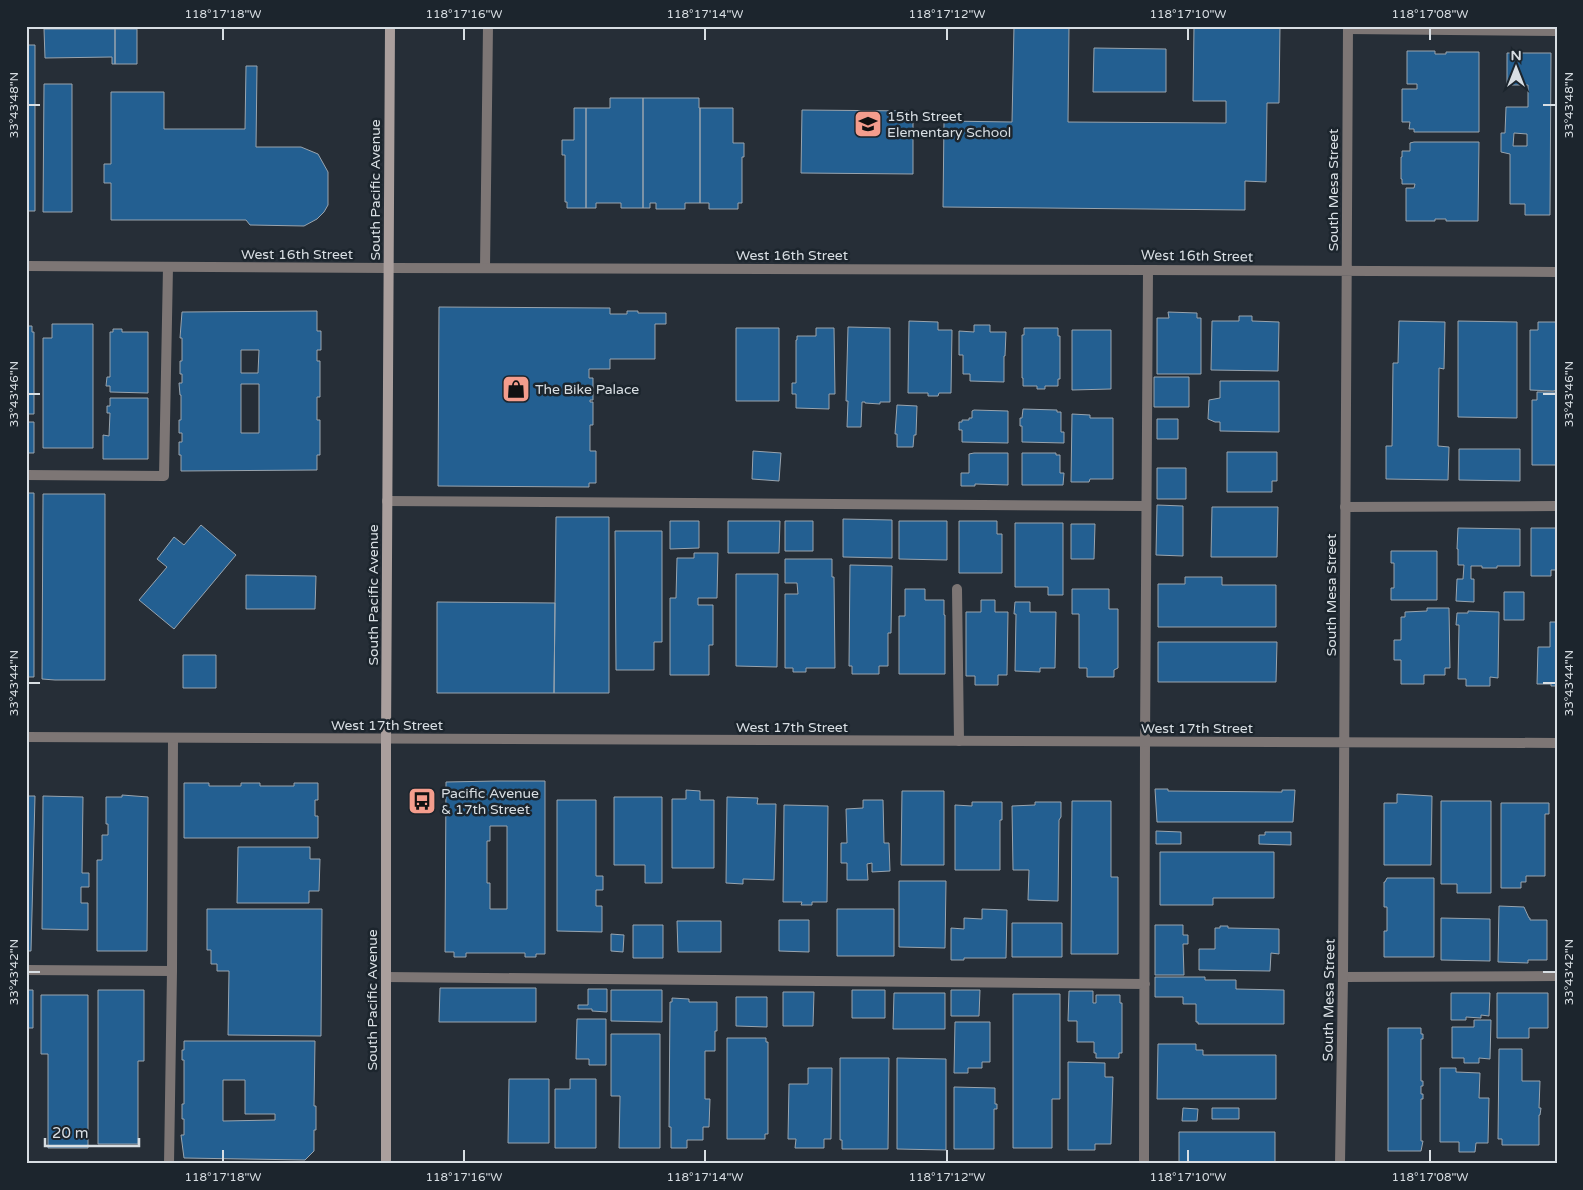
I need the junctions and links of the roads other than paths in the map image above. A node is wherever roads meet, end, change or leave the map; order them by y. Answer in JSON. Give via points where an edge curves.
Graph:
{"nodes":[{"id":1,"x":390,"y":26,"type":"edge"},
{"id":2,"x":488,"y":26,"type":"edge"},
{"id":3,"x":1348,"y":28,"type":"edge"},
{"id":4,"x":1557,"y":30,"type":"edge"},
{"id":5,"x":26,"y":266,"type":"edge"},
{"id":6,"x":168,"y":267,"type":"junction"},
{"id":7,"x":388,"y":268,"type":"junction"},
{"id":8,"x":485,"y":268,"type":"junction"},
{"id":9,"x":1148,"y":270,"type":"junction"},
{"id":10,"x":1347,"y":272,"type":"junction"},
{"id":11,"x":1557,"y":272,"type":"edge"},
{"id":12,"x":26,"y":475,"type":"edge"},
{"id":13,"x":387,"y":501,"type":"junction"},
{"id":14,"x":1146,"y":506,"type":"junction"},
{"id":15,"x":1557,"y":506,"type":"edge"},
{"id":16,"x":1345,"y":507,"type":"junction"},
{"id":17,"x":957,"y":589,"type":"dead end"},
{"id":18,"x":26,"y":737,"type":"edge"},
{"id":19,"x":173,"y":738,"type":"junction"},
{"id":20,"x":386,"y":739,"type":"junction"},
{"id":21,"x":959,"y":741,"type":"junction"},
{"id":22,"x":1144,"y":742,"type":"junction"},
{"id":23,"x":1344,"y":743,"type":"junction"},
{"id":24,"x":1557,"y":743,"type":"edge"},
{"id":25,"x":26,"y":970,"type":"edge"},
{"id":26,"x":172,"y":971,"type":"junction"},
{"id":27,"x":1557,"y":976,"type":"edge"},
{"id":28,"x":1343,"y":977,"type":"junction"},
{"id":29,"x":386,"y":978,"type":"junction"},
{"id":30,"x":1144,"y":984,"type":"junction"},
{"id":31,"x":169,"y":1164,"type":"edge"},
{"id":32,"x":386,"y":1164,"type":"edge"},
{"id":33,"x":1144,"y":1164,"type":"edge"},
{"id":34,"x":1340,"y":1164,"type":"edge"}],
"edges":[{"from":1,"to":7,"type":"main road","name":"South Pacific Avenue"},
{"from":2,"to":8,"type":"street"},
{"from":3,"to":4,"type":"street"},
{"from":3,"to":10,"type":"street","name":"South Mesa Street"},
{"from":5,"to":6,"type":"street","name":"West 16th Street"},
{"from":6,"to":7,"type":"street","name":"West 16th Street"},
{"from":6,"to":12,"type":"street","via":[[164,476]]},
{"from":7,"to":8,"type":"street","name":"West 16th Street"},
{"from":7,"to":13,"type":"main road","name":"South Pacific Avenue"},
{"from":8,"to":9,"type":"street","name":"West 16th Street"},
{"from":9,"to":10,"type":"street","name":"West 16th Street"},
{"from":9,"to":14,"type":"street"},
{"from":10,"to":11,"type":"street","name":"West 16th Street"},
{"from":10,"to":16,"type":"street","name":"South Mesa Street"},
{"from":13,"to":14,"type":"street"},
{"from":13,"to":20,"type":"main road","name":"South Pacific Avenue"},
{"from":14,"to":22,"type":"street"},
{"from":15,"to":16,"type":"street"},
{"from":16,"to":23,"type":"street","name":"South Mesa Street"},
{"from":17,"to":21,"type":"street"},
{"from":18,"to":19,"type":"street","name":"West 17th Street"},
{"from":19,"to":20,"type":"street","name":"West 17th Street"},
{"from":19,"to":26,"type":"street"},
{"from":20,"to":21,"type":"street","name":"West 17th Street"},
{"from":20,"to":29,"type":"main road","name":"South Pacific Avenue"},
{"from":21,"to":22,"type":"street","name":"West 17th Street"},
{"from":22,"to":23,"type":"street","name":"West 17th Street"},
{"from":22,"to":30,"type":"street"},
{"from":23,"to":24,"type":"street","name":"West 17th Street"},
{"from":23,"to":28,"type":"street","name":"South Mesa Street"},
{"from":25,"to":26,"type":"street"},
{"from":26,"to":31,"type":"street"},
{"from":27,"to":28,"type":"street"},
{"from":28,"to":34,"type":"street","name":"South Mesa Street"},
{"from":29,"to":30,"type":"street"},
{"from":29,"to":32,"type":"main road","name":"South Pacific Avenue"},
{"from":30,"to":33,"type":"street"}]}
